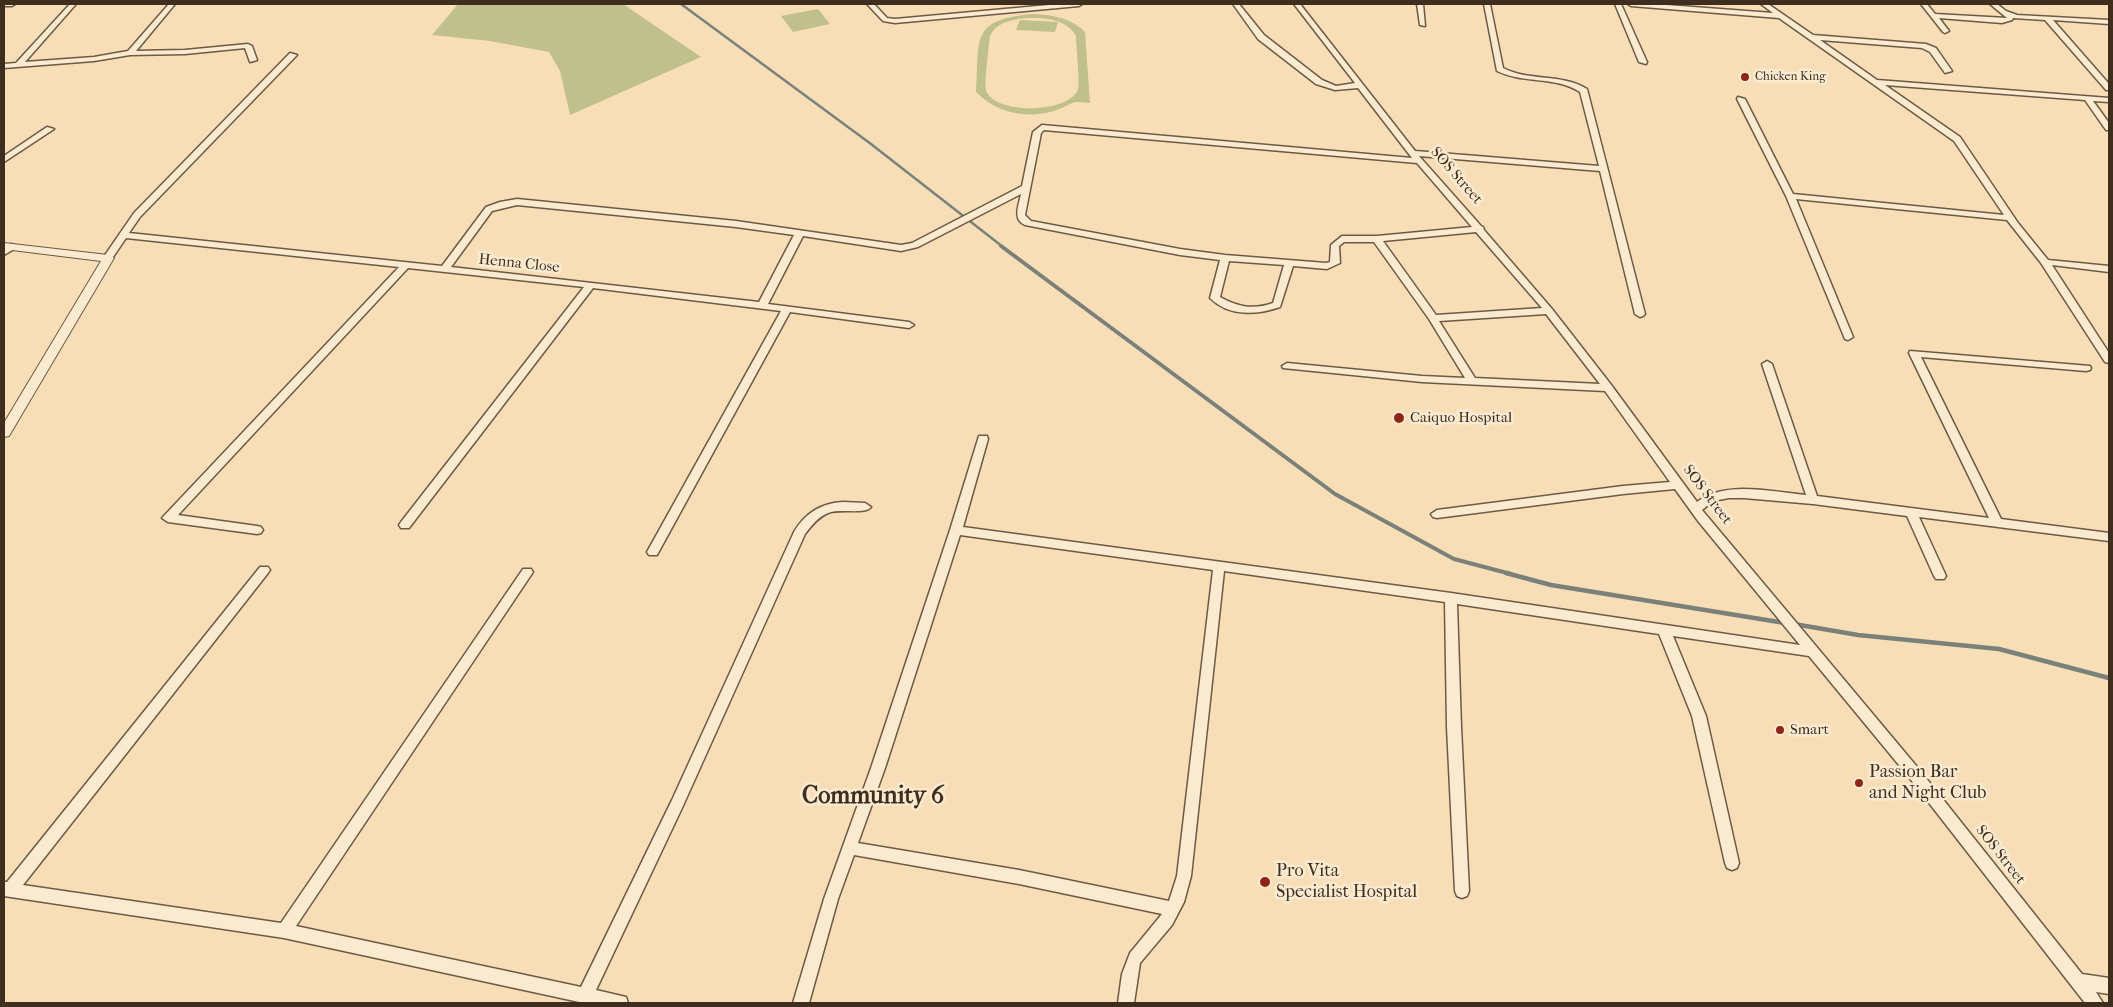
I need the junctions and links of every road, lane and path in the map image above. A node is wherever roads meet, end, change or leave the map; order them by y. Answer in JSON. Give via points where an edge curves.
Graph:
{"nodes":[{"id":1,"x":4,"y":4,"type":"edge"},
{"id":2,"x":12,"y":4,"type":"edge"},
{"id":3,"x":73,"y":4,"type":"edge"},
{"id":4,"x":172,"y":4,"type":"edge"},
{"id":5,"x":870,"y":4,"type":"edge"},
{"id":6,"x":1078,"y":4,"type":"edge"},
{"id":7,"x":1236,"y":4,"type":"edge"},
{"id":8,"x":1297,"y":4,"type":"edge"},
{"id":9,"x":1420,"y":4,"type":"edge"},
{"id":10,"x":1487,"y":4,"type":"edge"},
{"id":11,"x":1618,"y":4,"type":"edge"},
{"id":12,"x":1631,"y":4,"type":"edge"},
{"id":13,"x":1764,"y":4,"type":"edge"},
{"id":14,"x":1924,"y":4,"type":"edge"},
{"id":15,"x":1992,"y":4,"type":"edge"},
{"id":16,"x":1781,"y":16,"type":"junction"},
{"id":17,"x":1934,"y":16,"type":"junction"},
{"id":18,"x":2010,"y":16,"type":"junction"},
{"id":19,"x":2047,"y":18,"type":"junction"},
{"id":20,"x":2109,"y":22,"type":"edge"},
{"id":21,"x":1423,"y":25,"type":"dead end"},
{"id":22,"x":1945,"y":31,"type":"dead end"},
{"id":23,"x":1811,"y":37,"type":"junction"},
{"id":24,"x":130,"y":53,"type":"junction"},
{"id":25,"x":292,"y":55,"type":"dead end"},
{"id":26,"x":253,"y":60,"type":"dead end"},
{"id":27,"x":1644,"y":62,"type":"dead end"},
{"id":28,"x":19,"y":64,"type":"junction"},
{"id":29,"x":4,"y":66,"type":"edge"},
{"id":30,"x":1948,"y":71,"type":"dead end"},
{"id":31,"x":1875,"y":82,"type":"junction"},
{"id":32,"x":1361,"y":85,"type":"junction"},
{"id":33,"x":2109,"y":88,"type":"edge"},
{"id":34,"x":2087,"y":98,"type":"junction"},
{"id":35,"x":1741,"y":99,"type":"dead end"},
{"id":36,"x":2109,"y":100,"type":"edge"},
{"id":37,"x":2109,"y":128,"type":"edge"},
{"id":38,"x":50,"y":129,"type":"dead end"},
{"id":39,"x":1416,"y":157,"type":"junction"},
{"id":40,"x":4,"y":160,"type":"edge"},
{"id":41,"x":1604,"y":169,"type":"junction"},
{"id":42,"x":1027,"y":187,"type":"junction"},
{"id":43,"x":1790,"y":196,"type":"junction"},
{"id":44,"x":2011,"y":218,"type":"junction"},
{"id":45,"x":1480,"y":229,"type":"junction"},
{"id":46,"x":800,"y":233,"type":"junction"},
{"id":47,"x":125,"y":235,"type":"junction"},
{"id":48,"x":1377,"y":239,"type":"junction"},
{"id":49,"x":6,"y":248,"type":"edge"},
{"id":50,"x":108,"y":258,"type":"junction"},
{"id":51,"x":1226,"y":258,"type":"junction"},
{"id":52,"x":2045,"y":262,"type":"junction"},
{"id":53,"x":1289,"y":263,"type":"junction"},
{"id":54,"x":406,"y":266,"type":"junction"},
{"id":55,"x":444,"y":270,"type":"junction"},
{"id":56,"x":2109,"y":270,"type":"edge"},
{"id":57,"x":590,"y":286,"type":"junction"},
{"id":58,"x":762,"y":306,"type":"junction"},
{"id":59,"x":787,"y":309,"type":"junction"},
{"id":60,"x":1549,"y":311,"type":"junction"},
{"id":61,"x":1640,"y":314,"type":"dead end"},
{"id":62,"x":1433,"y":318,"type":"junction"},
{"id":63,"x":909,"y":325,"type":"dead end"},
{"id":64,"x":1848,"y":338,"type":"dead end"},
{"id":65,"x":2109,"y":360,"type":"edge"},
{"id":66,"x":1767,"y":364,"type":"dead end"},
{"id":67,"x":1287,"y":366,"type":"dead end"},
{"id":68,"x":2086,"y":368,"type":"dead end"},
{"id":69,"x":1472,"y":381,"type":"junction"},
{"id":70,"x":1608,"y":388,"type":"junction"},
{"id":71,"x":4,"y":433,"type":"edge"},
{"id":72,"x":983,"y":440,"type":"dead end"},
{"id":73,"x":1678,"y":485,"type":"junction"},
{"id":74,"x":1813,"y":500,"type":"junction"},
{"id":75,"x":865,"y":507,"type":"dead end"},
{"id":76,"x":1695,"y":509,"type":"junction"},
{"id":77,"x":1911,"y":512,"type":"junction"},
{"id":78,"x":1436,"y":514,"type":"dead end"},
{"id":79,"x":1998,"y":524,"type":"junction"},
{"id":80,"x":405,"y":525,"type":"dead end"},
{"id":81,"x":257,"y":530,"type":"dead end"},
{"id":82,"x":956,"y":530,"type":"junction"},
{"id":83,"x":2109,"y":536,"type":"edge"},
{"id":84,"x":653,"y":552,"type":"dead end"},
{"id":85,"x":1219,"y":566,"type":"junction"},
{"id":86,"x":264,"y":570,"type":"dead end"},
{"id":87,"x":527,"y":572,"type":"dead end"},
{"id":88,"x":1940,"y":576,"type":"dead end"},
{"id":89,"x":1452,"y":598,"type":"junction"},
{"id":90,"x":1664,"y":630,"type":"junction"},
{"id":91,"x":1815,"y":652,"type":"junction"},
{"id":92,"x":850,"y":848,"type":"junction"},
{"id":93,"x":1732,"y":863,"type":"dead end"},
{"id":94,"x":7,"y":890,"type":"edge"},
{"id":95,"x":1462,"y":891,"type":"dead end"},
{"id":96,"x":1173,"y":909,"type":"junction"},
{"id":97,"x":284,"y":931,"type":"junction"},
{"id":98,"x":2077,"y":981,"type":"junction"},
{"id":99,"x":2109,"y":986,"type":"edge"},
{"id":100,"x":585,"y":996,"type":"junction"},
{"id":101,"x":620,"y":1003,"type":"edge"},
{"id":102,"x":801,"y":1003,"type":"edge"},
{"id":103,"x":1126,"y":1003,"type":"edge"},
{"id":104,"x":2095,"y":1003,"type":"edge"}],
"edges":[{"from":1,"to":2,"type":"street"},
{"from":3,"to":28,"type":"street"},
{"from":4,"to":24,"type":"street"},
{"from":5,"to":6,"type":"street","via":[[882,18],[895,21]]},
{"from":7,"to":32,"type":"street","via":[[1261,37],[1319,82],[1335,88]]},
{"from":8,"to":32,"type":"street","name":"SOS Street"},
{"from":9,"to":21,"type":"street"},
{"from":10,"to":41,"type":"street","via":[[1500,69],[1507,75],[1571,84],[1584,91]]},
{"from":11,"to":27,"type":"street"},
{"from":12,"to":16,"type":"street"},
{"from":13,"to":16,"type":"street"},
{"from":14,"to":17,"type":"street"},
{"from":15,"to":18,"type":"street"},
{"from":16,"to":23,"type":"street"},
{"from":17,"to":18,"type":"street","via":[[2002,21],[2010,19]]},
{"from":17,"to":22,"type":"street"},
{"from":18,"to":19,"type":"street"},
{"from":19,"to":20,"type":"street"},
{"from":19,"to":33,"type":"street"},
{"from":23,"to":30,"type":"street","via":[[1929,48]]},
{"from":23,"to":31,"type":"street"},
{"from":24,"to":26,"type":"street","via":[[248,46]]},
{"from":24,"to":28,"type":"street"},
{"from":25,"to":47,"type":"street","via":[[137,215]]},
{"from":28,"to":29,"type":"street"},
{"from":31,"to":34,"type":"street"},
{"from":31,"to":44,"type":"street","via":[[1957,139]]},
{"from":32,"to":39,"type":"street","name":"SOS Street"},
{"from":34,"to":36,"type":"street"},
{"from":34,"to":37,"type":"street"},
{"from":35,"to":43,"type":"street"},
{"from":38,"to":40,"type":"street"},
{"from":39,"to":41,"type":"street"},
{"from":39,"to":42,"type":"street","via":[[1051,126],[1042,127],[1037,132]]},
{"from":39,"to":45,"type":"street","name":"SOS Street"},
{"from":41,"to":61,"type":"street"},
{"from":42,"to":46,"type":"street","via":[[908,248]]},
{"from":42,"to":51,"type":"street","via":[[1022,215],[1028,223]]},
{"from":43,"to":44,"type":"street"},
{"from":43,"to":64,"type":"street"},
{"from":44,"to":52,"type":"street"},
{"from":45,"to":48,"type":"street"},
{"from":45,"to":60,"type":"street","name":"SOS Street"},
{"from":46,"to":55,"type":"street","via":[[517,202],[489,210]]},
{"from":46,"to":58,"type":"street"},
{"from":47,"to":50,"type":"street"},
{"from":47,"to":54,"type":"street","name":"Henna Close"},
{"from":48,"to":53,"type":"street","via":[[1337,241],[1335,263],[1331,265]]},
{"from":48,"to":62,"type":"street"},
{"from":49,"to":50,"type":"street"},
{"from":50,"to":71,"type":"street"},
{"from":51,"to":53,"type":"street"},
{"from":51,"to":53,"type":"street","via":[[1216,298],[1230,308],[1259,312],[1277,304]]},
{"from":52,"to":56,"type":"street"},
{"from":52,"to":65,"type":"street"},
{"from":54,"to":55,"type":"street","name":"Henna Close"},
{"from":54,"to":81,"type":"street","via":[[168,518]]},
{"from":55,"to":57,"type":"street","name":"Henna Close"},
{"from":57,"to":58,"type":"street","name":"Henna Close"},
{"from":57,"to":80,"type":"street"},
{"from":58,"to":59,"type":"street","name":"Henna Close"},
{"from":59,"to":63,"type":"street","name":"Henna Close"},
{"from":59,"to":84,"type":"street"},
{"from":60,"to":62,"type":"street"},
{"from":60,"to":70,"type":"street","name":"SOS Street"},
{"from":62,"to":69,"type":"street"},
{"from":66,"to":74,"type":"street"},
{"from":67,"to":69,"type":"street"},
{"from":68,"to":79,"type":"street","via":[[1914,353]]},
{"from":69,"to":70,"type":"street"},
{"from":70,"to":73,"type":"street","name":"SOS Street"},
{"from":72,"to":82,"type":"street"},
{"from":73,"to":76,"type":"street","name":"SOS Street"},
{"from":73,"to":78,"type":"street"},
{"from":74,"to":76,"type":"street","via":[[1729,494],[1710,498]]},
{"from":74,"to":77,"type":"street"},
{"from":75,"to":100,"type":"street","via":[[831,506],[814,514],[800,532],[677,804]]},
{"from":76,"to":91,"type":"street","name":"SOS Street"},
{"from":77,"to":79,"type":"street"},
{"from":77,"to":88,"type":"street"},
{"from":79,"to":83,"type":"street"},
{"from":82,"to":85,"type":"street"},
{"from":82,"to":92,"type":"street"},
{"from":85,"to":89,"type":"street"},
{"from":85,"to":96,"type":"street","via":[[1187,857]]},
{"from":86,"to":94,"type":"street"},
{"from":87,"to":97,"type":"street"},
{"from":89,"to":90,"type":"street"},
{"from":89,"to":95,"type":"street"},
{"from":90,"to":91,"type":"street"},
{"from":90,"to":93,"type":"street","via":[[1699,716]]},
{"from":91,"to":98,"type":"street","name":"SOS Street"},
{"from":92,"to":96,"type":"street","via":[[1019,877]]},
{"from":92,"to":102,"type":"street"},
{"from":94,"to":97,"type":"street"},
{"from":96,"to":103,"type":"street","via":[[1135,958]]},
{"from":97,"to":100,"type":"street"},
{"from":98,"to":99,"type":"street"},
{"from":98,"to":104,"type":"street","name":"SOS Street"},
{"from":100,"to":101,"type":"street"}]}
